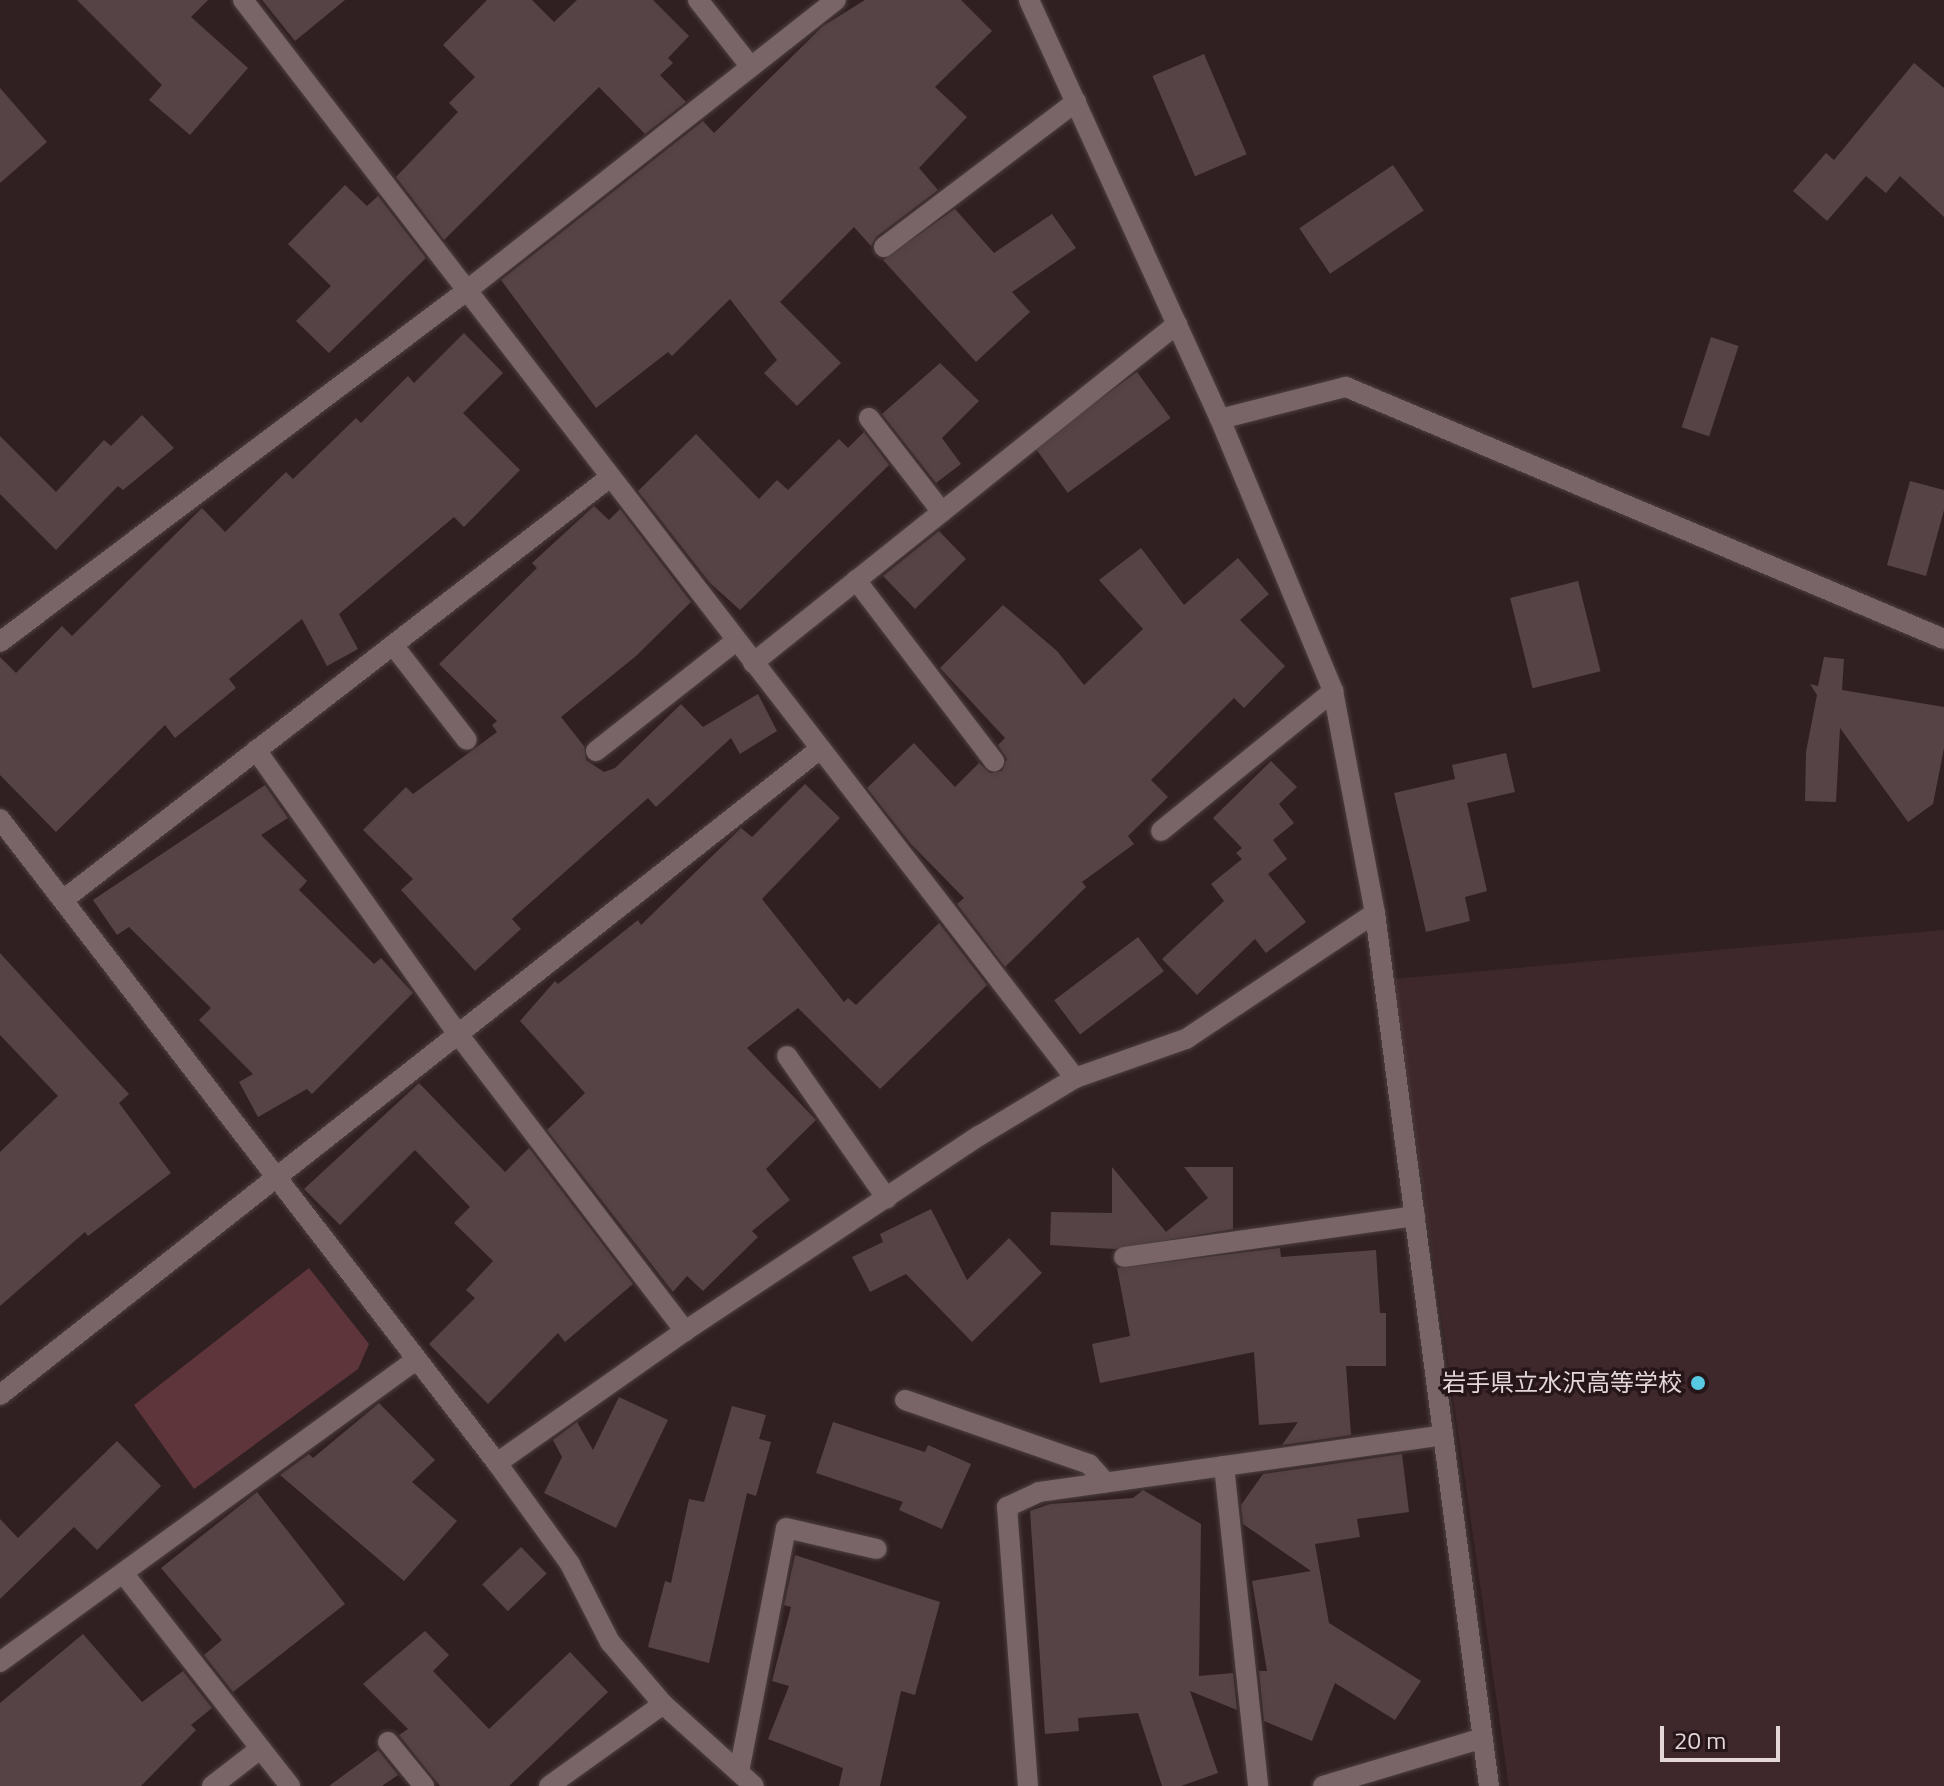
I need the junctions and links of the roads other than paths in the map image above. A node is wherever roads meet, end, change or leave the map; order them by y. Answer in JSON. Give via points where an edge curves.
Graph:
{"nodes":[{"id":1,"x":243,"y":0,"type":"edge"},
{"id":2,"x":698,"y":0,"type":"edge"},
{"id":3,"x":836,"y":0,"type":"edge"},
{"id":4,"x":1029,"y":0,"type":"edge"},
{"id":5,"x":751,"y":67,"type":"junction"},
{"id":6,"x":1076,"y":102,"type":"junction"},
{"id":7,"x":884,"y":247,"type":"dead end"},
{"id":8,"x":465,"y":292,"type":"junction"},
{"id":9,"x":1177,"y":324,"type":"junction"},
{"id":10,"x":869,"y":418,"type":"dead end"},
{"id":11,"x":1220,"y":419,"type":"junction"},
{"id":12,"x":609,"y":478,"type":"junction"},
{"id":13,"x":942,"y":512,"type":"junction"},
{"id":14,"x":856,"y":580,"type":"junction"},
{"id":15,"x":1944,"y":639,"type":"edge"},
{"id":16,"x":736,"y":641,"type":"junction"},
{"id":17,"x":0,"y":642,"type":"edge"},
{"id":18,"x":393,"y":645,"type":"junction"},
{"id":19,"x":753,"y":663,"type":"junction"},
{"id":20,"x":1333,"y":691,"type":"junction"},
{"id":21,"x":467,"y":740,"type":"dead end"},
{"id":22,"x":820,"y":749,"type":"junction"},
{"id":23,"x":256,"y":750,"type":"junction"},
{"id":24,"x":596,"y":751,"type":"dead end"},
{"id":25,"x":994,"y":761,"type":"dead end"},
{"id":26,"x":0,"y":819,"type":"edge"},
{"id":27,"x":1161,"y":831,"type":"dead end"},
{"id":28,"x":63,"y":900,"type":"junction"},
{"id":29,"x":1375,"y":913,"type":"junction"},
{"id":30,"x":458,"y":1034,"type":"junction"},
{"id":31,"x":787,"y":1056,"type":"dead end"},
{"id":32,"x":1075,"y":1078,"type":"junction"},
{"id":33,"x":276,"y":1176,"type":"junction"},
{"id":34,"x":887,"y":1199,"type":"junction"},
{"id":35,"x":1415,"y":1216,"type":"junction"},
{"id":36,"x":1124,"y":1257,"type":"dead end"},
{"id":37,"x":685,"y":1331,"type":"junction"},
{"id":38,"x":417,"y":1359,"type":"junction"},
{"id":39,"x":0,"y":1395,"type":"edge"},
{"id":40,"x":905,"y":1400,"type":"dead end"},
{"id":41,"x":1443,"y":1435,"type":"junction"},
{"id":42,"x":497,"y":1463,"type":"junction"},
{"id":43,"x":1224,"y":1466,"type":"junction"},
{"id":44,"x":1106,"y":1483,"type":"junction"},
{"id":45,"x":877,"y":1549,"type":"dead end"},
{"id":46,"x":123,"y":1573,"type":"junction"},
{"id":47,"x":0,"y":1662,"type":"edge"},
{"id":48,"x":663,"y":1704,"type":"junction"},
{"id":49,"x":1483,"y":1738,"type":"junction"},
{"id":50,"x":388,"y":1742,"type":"dead end"},
{"id":51,"x":260,"y":1749,"type":"junction"},
{"id":52,"x":747,"y":1779,"type":"edge"},
{"id":53,"x":212,"y":1786,"type":"edge"},
{"id":54,"x":290,"y":1786,"type":"edge"},
{"id":55,"x":424,"y":1786,"type":"edge"},
{"id":56,"x":549,"y":1786,"type":"edge"},
{"id":57,"x":1028,"y":1786,"type":"edge"},
{"id":58,"x":1258,"y":1786,"type":"edge"},
{"id":59,"x":1323,"y":1786,"type":"edge"},
{"id":60,"x":1489,"y":1786,"type":"edge"}],
"edges":[{"from":1,"to":8,"type":"street"},
{"from":2,"to":5,"type":"street"},
{"from":3,"to":5,"type":"street"},
{"from":4,"to":6,"type":"street"},
{"from":5,"to":8,"type":"street"},
{"from":6,"to":7,"type":"street"},
{"from":6,"to":9,"type":"street"},
{"from":8,"to":12,"type":"street"},
{"from":8,"to":17,"type":"street"},
{"from":9,"to":11,"type":"street"},
{"from":9,"to":13,"type":"street"},
{"from":10,"to":13,"type":"street"},
{"from":11,"to":15,"type":"street","via":[[1346,387]]},
{"from":11,"to":20,"type":"street"},
{"from":12,"to":16,"type":"street"},
{"from":12,"to":18,"type":"street"},
{"from":13,"to":14,"type":"street"},
{"from":14,"to":19,"type":"street"},
{"from":14,"to":25,"type":"street"},
{"from":16,"to":19,"type":"street"},
{"from":16,"to":24,"type":"street"},
{"from":18,"to":21,"type":"street"},
{"from":18,"to":23,"type":"street"},
{"from":19,"to":22,"type":"street"},
{"from":20,"to":27,"type":"street"},
{"from":20,"to":29,"type":"street"},
{"from":22,"to":30,"type":"street"},
{"from":22,"to":32,"type":"street"},
{"from":23,"to":28,"type":"street"},
{"from":23,"to":30,"type":"street"},
{"from":26,"to":28,"type":"street"},
{"from":28,"to":33,"type":"street"},
{"from":29,"to":32,"type":"street","via":[[1186,1039]]},
{"from":29,"to":35,"type":"street"},
{"from":30,"to":33,"type":"street"},
{"from":30,"to":37,"type":"street"},
{"from":31,"to":34,"type":"street"},
{"from":32,"to":34,"type":"street"},
{"from":33,"to":38,"type":"street"},
{"from":33,"to":39,"type":"street"},
{"from":34,"to":37,"type":"street"},
{"from":35,"to":36,"type":"street"},
{"from":35,"to":41,"type":"street"},
{"from":37,"to":42,"type":"street"},
{"from":38,"to":42,"type":"street"},
{"from":38,"to":46,"type":"street"},
{"from":40,"to":44,"type":"street","via":[[1089,1464]]},
{"from":41,"to":43,"type":"street"},
{"from":41,"to":49,"type":"street"},
{"from":42,"to":48,"type":"street","via":[[570,1564],[610,1642]]},
{"from":43,"to":44,"type":"street"},
{"from":43,"to":58,"type":"street"},
{"from":44,"to":57,"type":"street","via":[[1039,1492],[1007,1507]]},
{"from":45,"to":52,"type":"street","via":[[786,1528]]},
{"from":46,"to":47,"type":"street"},
{"from":46,"to":51,"type":"street"},
{"from":48,"to":52,"type":"street"},
{"from":48,"to":56,"type":"street"},
{"from":49,"to":59,"type":"street"},
{"from":49,"to":60,"type":"street"},
{"from":50,"to":55,"type":"street"},
{"from":51,"to":53,"type":"street"},
{"from":51,"to":54,"type":"street"}]}
